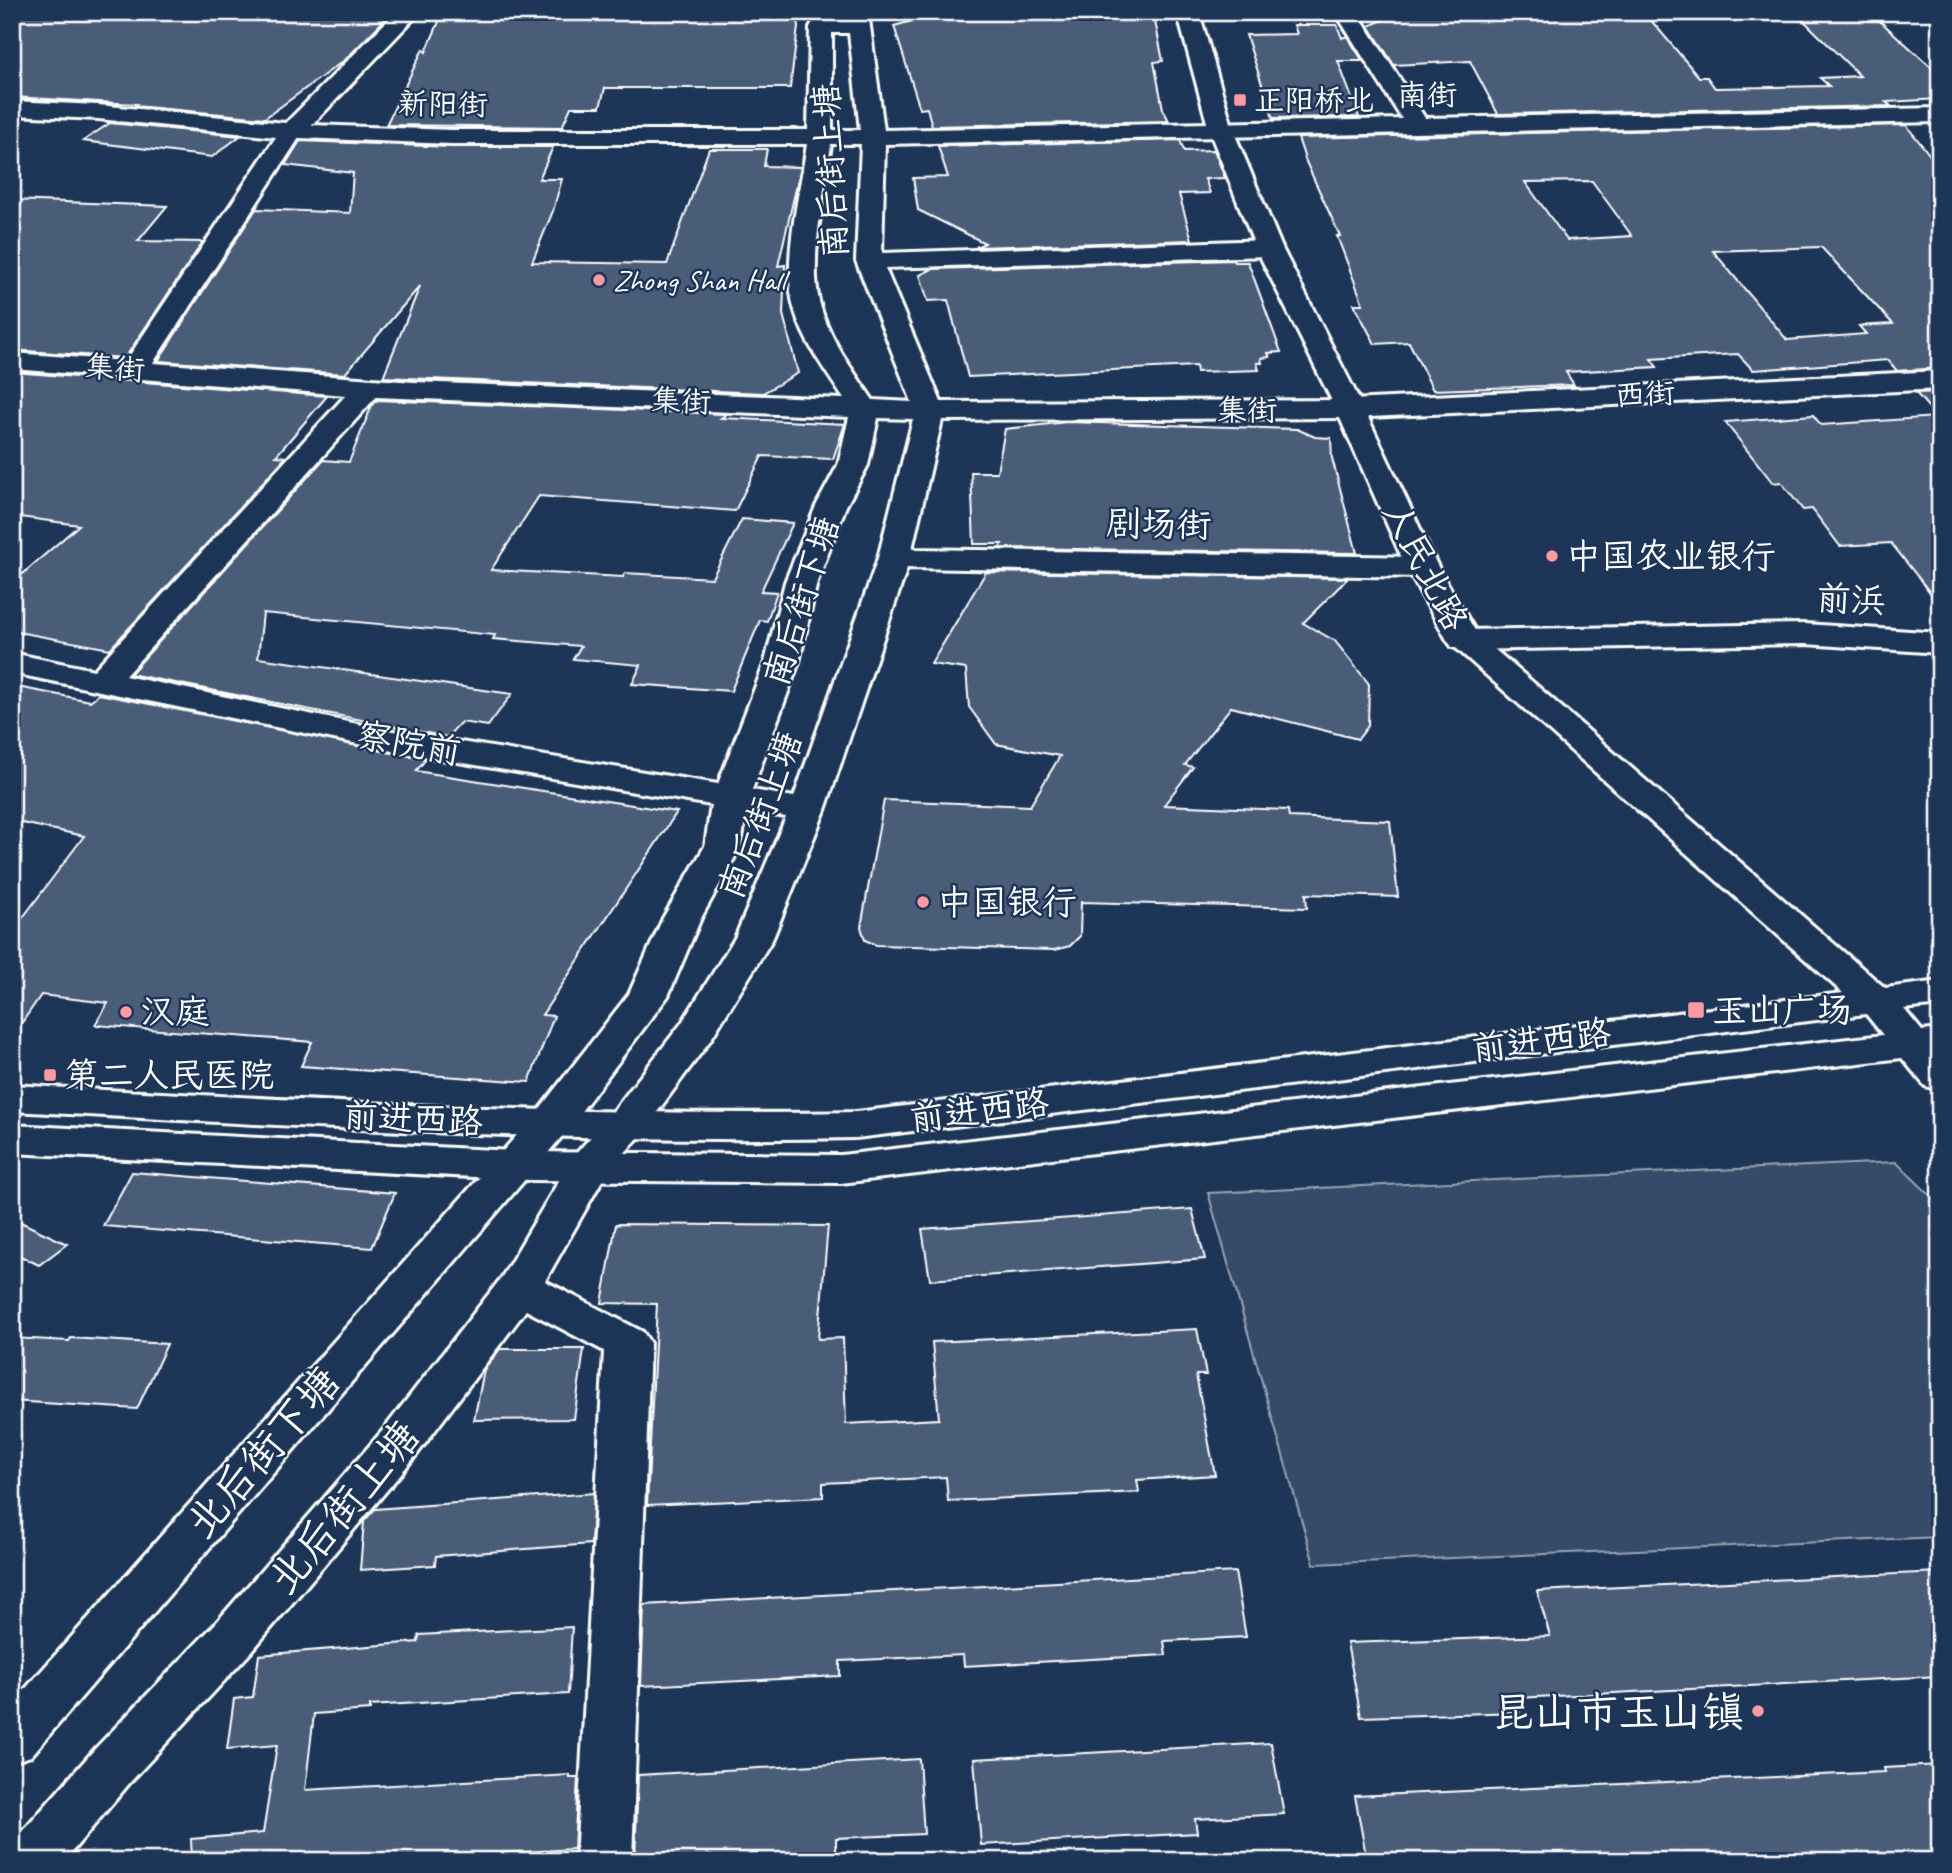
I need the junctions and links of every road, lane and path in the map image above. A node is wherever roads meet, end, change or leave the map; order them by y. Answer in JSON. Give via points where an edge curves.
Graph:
{"nodes":[{"id":1,"x":409,"y":12,"type":"edge"},
{"id":2,"x":1188,"y":12,"type":"edge"},
{"id":3,"x":1346,"y":12,"type":"edge"},
{"id":4,"x":858,"y":19,"type":"edge"},
{"id":5,"x":12,"y":108,"type":"edge"},
{"id":6,"x":1940,"y":115,"type":"edge"},
{"id":7,"x":1418,"y":126,"type":"junction"},
{"id":8,"x":1221,"y":130,"type":"junction"},
{"id":9,"x":292,"y":131,"type":"junction"},
{"id":10,"x":820,"y":137,"type":"junction"},
{"id":11,"x":873,"y":137,"type":"junction"},
{"id":12,"x":1269,"y":248,"type":"junction"},
{"id":13,"x":869,"y":261,"type":"junction"},
{"id":14,"x":12,"y":361,"type":"edge"},
{"id":15,"x":134,"y":370,"type":"junction"},
{"id":16,"x":1940,"y":380,"type":"edge"},
{"id":17,"x":369,"y":387,"type":"junction"},
{"id":18,"x":865,"y":409,"type":"junction"},
{"id":19,"x":1350,"y":409,"type":"junction"},
{"id":20,"x":930,"y":411,"type":"junction"},
{"id":21,"x":894,"y":558,"type":"junction"},
{"id":22,"x":1422,"y":567,"type":"junction"},
{"id":23,"x":1464,"y":640,"type":"junction"},
{"id":24,"x":1940,"y":643,"type":"edge"},
{"id":25,"x":12,"y":663,"type":"edge"},
{"id":26,"x":102,"y":681,"type":"junction"},
{"id":27,"x":730,"y":799,"type":"junction"},
{"id":28,"x":807,"y":810,"type":"junction"},
{"id":29,"x":1940,"y":993,"type":"edge"},
{"id":30,"x":1874,"y":999,"type":"junction"},
{"id":31,"x":1927,"y":1043,"type":"edge"},
{"id":32,"x":1940,"y":1077,"type":"edge"},
{"id":33,"x":12,"y":1098,"type":"edge"},
{"id":34,"x":549,"y":1125,"type":"junction"},
{"id":35,"x":623,"y":1128,"type":"junction"},
{"id":36,"x":12,"y":1139,"type":"edge"},
{"id":37,"x":513,"y":1163,"type":"junction"},
{"id":38,"x":588,"y":1167,"type":"junction"},
{"id":39,"x":519,"y":1287,"type":"junction"},
{"id":40,"x":12,"y":1741,"type":"edge"},
{"id":41,"x":31,"y":1861,"type":"edge"},
{"id":42,"x":604,"y":1861,"type":"edge"}],
"edges":[{"from":1,"to":9,"type":"street"},
{"from":2,"to":8,"type":"street","name":"人民北路"},
{"from":3,"to":7,"type":"street"},
{"from":4,"to":10,"type":"street","via":[[821,27]]},
{"from":4,"to":11,"type":"street","name":"南后街上塘"},
{"from":5,"to":9,"type":"street","name":"新阳街","via":[[98,111]]},
{"from":6,"to":7,"type":"street","name":"南街"},
{"from":7,"to":8,"type":"street","name":"南街"},
{"from":8,"to":11,"type":"street","name":"南街"},
{"from":8,"to":12,"type":"street","name":"人民北路"},
{"from":9,"to":10,"type":"street","name":"新阳街","via":[[452,137]]},
{"from":9,"to":15,"type":"street"},
{"from":10,"to":11,"type":"street","name":"新阳街"},
{"from":10,"to":18,"type":"street","via":[[802,271],[806,302],[824,348]]},
{"from":11,"to":13,"type":"street","name":"南后街上塘"},
{"from":12,"to":13,"type":"street"},
{"from":12,"to":19,"type":"street","name":"人民北路"},
{"from":13,"to":20,"type":"street","name":"南后街上塘"},
{"from":14,"to":15,"type":"street","name":"集街"},
{"from":15,"to":17,"type":"street","name":"集街"},
{"from":16,"to":19,"type":"street","name":"西街"},
{"from":17,"to":18,"type":"street","name":"集街"},
{"from":17,"to":26,"type":"street"},
{"from":18,"to":20,"type":"street","name":"集街"},
{"from":18,"to":27,"type":"street","name":"南后街下塘","via":[[853,465],[801,582],[782,662]]},
{"from":19,"to":20,"type":"street","name":"集街"},
{"from":19,"to":22,"type":"street","name":"人民北路"},
{"from":20,"to":21,"type":"street","name":"南后街上塘"},
{"from":21,"to":22,"type":"street","name":"剧场街"},
{"from":21,"to":28,"type":"street","name":"南后街上塘"},
{"from":22,"to":23,"type":"street","name":"人民北路"},
{"from":23,"to":24,"type":"street","name":"前浜","via":[[1805,634]]},
{"from":23,"to":30,"type":"street","name":"人民北路"},
{"from":25,"to":26,"type":"street","name":"察院前"},
{"from":26,"to":27,"type":"street","name":"察院前","via":[[387,740]]},
{"from":27,"to":28,"type":"street","name":"察院前"},
{"from":27,"to":34,"type":"street","name":"南后街下塘","via":[[723,846],[682,918],[648,996]]},
{"from":28,"to":35,"type":"street","name":"南后街上塘","via":[[754,938],[697,1030]]},
{"from":29,"to":30,"type":"street","name":"前进西路"},
{"from":30,"to":31,"type":"street","name":"人民北路"},
{"from":30,"to":35,"type":"street","name":"前进西路","via":[[856,1125]]},
{"from":31,"to":32,"type":"street","name":"人民北路"},
{"from":31,"to":38,"type":"street","name":"前进西路","via":[[841,1169],[708,1172]]},
{"from":33,"to":34,"type":"street","name":"前进西路"},
{"from":34,"to":35,"type":"street","name":"前进西路"},
{"from":34,"to":37,"type":"street","name":"南后街下塘"},
{"from":35,"to":38,"type":"street","name":"北后街上塘"},
{"from":36,"to":37,"type":"street","name":"前进西路"},
{"from":37,"to":38,"type":"street","name":"前进西路"},
{"from":37,"to":40,"type":"street","name":"北后街下塘"},
{"from":38,"to":39,"type":"street","name":"北后街上塘"},
{"from":39,"to":41,"type":"street","name":"北后街上塘","via":[[401,1441],[233,1638],[113,1765]]},
{"from":39,"to":42,"type":"street","via":[[627,1343]]}]}
